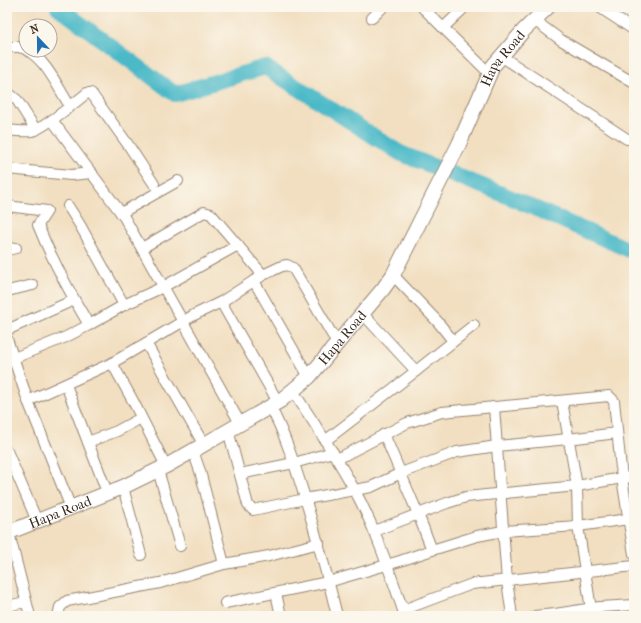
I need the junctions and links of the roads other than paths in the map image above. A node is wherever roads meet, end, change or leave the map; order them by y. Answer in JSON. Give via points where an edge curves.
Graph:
{"nodes":[{"id":1,"x":383,"y":7,"type":"edge"},
{"id":2,"x":422,"y":7,"type":"edge"},
{"id":3,"x":465,"y":7,"type":"edge"},
{"id":4,"x":599,"y":7,"type":"edge"},
{"id":5,"x":539,"y":12,"type":"edge"},
{"id":6,"x":372,"y":18,"type":"dead end"},
{"id":7,"x":443,"y":28,"type":"junction"},
{"id":8,"x":634,"y":30,"type":"edge"},
{"id":9,"x":7,"y":47,"type":"edge"},
{"id":10,"x":18,"y":47,"type":"edge"},
{"id":11,"x":501,"y":56,"type":"junction"},
{"id":12,"x":37,"y":58,"type":"edge"},
{"id":13,"x":489,"y":73,"type":"junction"},
{"id":14,"x":634,"y":83,"type":"edge"},
{"id":15,"x":7,"y":92,"type":"edge"},
{"id":16,"x":70,"y":106,"type":"junction"},
{"id":17,"x":52,"y":120,"type":"junction"},
{"id":18,"x":7,"y":130,"type":"edge"},
{"id":19,"x":36,"y":130,"type":"junction"},
{"id":20,"x":634,"y":139,"type":"edge"},
{"id":21,"x":7,"y":169,"type":"edge"},
{"id":22,"x":92,"y":173,"type":"junction"},
{"id":23,"x":178,"y":181,"type":"dead end"},
{"id":24,"x":154,"y":184,"type":"dead end"},
{"id":25,"x":7,"y":206,"type":"edge"},
{"id":26,"x":68,"y":206,"type":"dead end"},
{"id":27,"x":121,"y":213,"type":"junction"},
{"id":28,"x":238,"y":245,"type":"junction"},
{"id":29,"x":142,"y":248,"type":"junction"},
{"id":30,"x":263,"y":275,"type":"junction"},
{"id":31,"x":393,"y":275,"type":"junction"},
{"id":32,"x":254,"y":281,"type":"junction"},
{"id":33,"x":33,"y":285,"type":"dead end"},
{"id":34,"x":163,"y":287,"type":"junction"},
{"id":35,"x":7,"y":291,"type":"edge"},
{"id":36,"x":74,"y":300,"type":"junction"},
{"id":37,"x":221,"y":302,"type":"junction"},
{"id":38,"x":124,"y":305,"type":"junction"},
{"id":39,"x":362,"y":314,"type":"junction"},
{"id":40,"x":182,"y":322,"type":"junction"},
{"id":41,"x":474,"y":324,"type":"dead end"},
{"id":42,"x":90,"y":325,"type":"junction"},
{"id":43,"x":7,"y":330,"type":"edge"},
{"id":44,"x":7,"y":339,"type":"edge"},
{"id":45,"x":453,"y":341,"type":"junction"},
{"id":46,"x":337,"y":343,"type":"junction"},
{"id":47,"x":146,"y":344,"type":"junction"},
{"id":48,"x":14,"y":358,"type":"junction"},
{"id":49,"x":112,"y":363,"type":"junction"},
{"id":50,"x":416,"y":371,"type":"junction"},
{"id":51,"x":309,"y":377,"type":"junction"},
{"id":52,"x":66,"y":384,"type":"junction"},
{"id":53,"x":293,"y":390,"type":"junction"},
{"id":54,"x":28,"y":401,"type":"junction"},
{"id":55,"x":562,"y":401,"type":"junction"},
{"id":56,"x":274,"y":404,"type":"junction"},
{"id":57,"x":494,"y":407,"type":"junction"},
{"id":58,"x":141,"y":418,"type":"junction"},
{"id":59,"x":234,"y":427,"type":"junction"},
{"id":60,"x":617,"y":432,"type":"junction"},
{"id":61,"x":384,"y":434,"type":"junction"},
{"id":62,"x":568,"y":439,"type":"junction"},
{"id":63,"x":325,"y":441,"type":"junction"},
{"id":64,"x":88,"y":442,"type":"junction"},
{"id":65,"x":497,"y":446,"type":"junction"},
{"id":66,"x":198,"y":448,"type":"junction"},
{"id":67,"x":7,"y":451,"type":"edge"},
{"id":68,"x":335,"y":456,"type":"junction"},
{"id":69,"x":294,"y":462,"type":"junction"},
{"id":70,"x":162,"y":468,"type":"junction"},
{"id":71,"x":401,"y":473,"type":"junction"},
{"id":72,"x":240,"y":474,"type":"junction"},
{"id":73,"x":634,"y":477,"type":"edge"},
{"id":74,"x":622,"y":478,"type":"junction"},
{"id":75,"x":123,"y":486,"type":"junction"},
{"id":76,"x":577,"y":486,"type":"junction"},
{"id":77,"x":355,"y":490,"type":"junction"},
{"id":78,"x":107,"y":492,"type":"junction"},
{"id":79,"x":500,"y":493,"type":"junction"},
{"id":80,"x":305,"y":499,"type":"junction"},
{"id":81,"x":71,"y":508,"type":"junction"},
{"id":82,"x":418,"y":514,"type":"junction"},
{"id":83,"x":629,"y":519,"type":"junction"},
{"id":84,"x":37,"y":521,"type":"junction"},
{"id":85,"x":578,"y":526,"type":"junction"},
{"id":86,"x":374,"y":531,"type":"junction"},
{"id":87,"x":503,"y":531,"type":"junction"},
{"id":88,"x":8,"y":533,"type":"edge"},
{"id":89,"x":319,"y":544,"type":"junction"},
{"id":90,"x":180,"y":546,"type":"dead end"},
{"id":91,"x":432,"y":550,"type":"junction"},
{"id":92,"x":634,"y":554,"type":"edge"},
{"id":93,"x":141,"y":555,"type":"dead end"},
{"id":94,"x":224,"y":564,"type":"junction"},
{"id":95,"x":386,"y":564,"type":"junction"},
{"id":96,"x":634,"y":566,"type":"edge"},
{"id":97,"x":586,"y":571,"type":"junction"},
{"id":98,"x":507,"y":581,"type":"junction"},
{"id":99,"x":329,"y":582,"type":"junction"},
{"id":100,"x":276,"y":593,"type":"junction"},
{"id":101,"x":26,"y":602,"type":"junction"},
{"id":102,"x":225,"y":603,"type":"dead end"},
{"id":103,"x":7,"y":606,"type":"edge"},
{"id":104,"x":634,"y":606,"type":"edge"},
{"id":105,"x":591,"y":609,"type":"junction"},
{"id":106,"x":404,"y":613,"type":"edge"},
{"id":107,"x":30,"y":616,"type":"edge"},
{"id":108,"x":58,"y":616,"type":"edge"},
{"id":109,"x":281,"y":616,"type":"edge"},
{"id":110,"x":337,"y":616,"type":"edge"},
{"id":111,"x":512,"y":616,"type":"edge"},
{"id":112,"x":535,"y":616,"type":"edge"}],
"edges":[{"from":1,"to":6,"type":"street"},
{"from":2,"to":7,"type":"street"},
{"from":3,"to":7,"type":"street"},
{"from":4,"to":8,"type":"street"},
{"from":5,"to":11,"type":"street","name":"Hapa Road"},
{"from":5,"to":14,"type":"street","via":[[562,40]]},
{"from":7,"to":13,"type":"street"},
{"from":9,"to":10,"type":"street"},
{"from":11,"to":13,"type":"street","name":"Hapa Road"},
{"from":11,"to":20,"type":"street","via":[[627,139]]},
{"from":12,"to":16,"type":"street"},
{"from":13,"to":31,"type":"street","name":"Hapa Road","via":[[459,144]]},
{"from":15,"to":19,"type":"street","via":[[17,100]]},
{"from":16,"to":17,"type":"street"},
{"from":16,"to":24,"type":"street","via":[[87,93],[92,94]]},
{"from":17,"to":19,"type":"street"},
{"from":17,"to":22,"type":"street"},
{"from":18,"to":19,"type":"street"},
{"from":21,"to":22,"type":"street","via":[[71,175]]},
{"from":22,"to":27,"type":"street"},
{"from":23,"to":27,"type":"street"},
{"from":25,"to":36,"type":"street","via":[[47,211],[38,225]]},
{"from":26,"to":38,"type":"street"},
{"from":27,"to":29,"type":"street"},
{"from":28,"to":29,"type":"street","via":[[211,214],[204,212]]},
{"from":28,"to":30,"type":"street"},
{"from":28,"to":34,"type":"street"},
{"from":29,"to":34,"type":"street"},
{"from":30,"to":32,"type":"street"},
{"from":30,"to":46,"type":"street","via":[[282,266],[293,268]]},
{"from":31,"to":39,"type":"street","name":"Hapa Road"},
{"from":31,"to":45,"type":"street"},
{"from":32,"to":37,"type":"street"},
{"from":32,"to":51,"type":"street"},
{"from":33,"to":35,"type":"street"},
{"from":34,"to":38,"type":"street"},
{"from":34,"to":40,"type":"street"},
{"from":36,"to":42,"type":"street"},
{"from":36,"to":43,"type":"street"},
{"from":37,"to":40,"type":"street"},
{"from":37,"to":56,"type":"street"},
{"from":38,"to":42,"type":"street"},
{"from":39,"to":46,"type":"street","name":"Hapa Road"},
{"from":39,"to":50,"type":"street"},
{"from":40,"to":47,"type":"street"},
{"from":40,"to":59,"type":"street"},
{"from":41,"to":45,"type":"street"},
{"from":42,"to":48,"type":"street"},
{"from":44,"to":48,"type":"street"},
{"from":45,"to":50,"type":"street"},
{"from":46,"to":51,"type":"street","name":"Hapa Road"},
{"from":47,"to":49,"type":"street"},
{"from":47,"to":66,"type":"street"},
{"from":48,"to":54,"type":"street"},
{"from":49,"to":52,"type":"street"},
{"from":49,"to":58,"type":"street"},
{"from":50,"to":63,"type":"street"},
{"from":51,"to":53,"type":"street","name":"Hapa Road"},
{"from":52,"to":54,"type":"street"},
{"from":52,"to":64,"type":"street"},
{"from":53,"to":56,"type":"street","name":"Hapa Road"},
{"from":53,"to":63,"type":"street"},
{"from":54,"to":81,"type":"street"},
{"from":55,"to":57,"type":"street"},
{"from":55,"to":60,"type":"street","via":[[609,396],[614,401]]},
{"from":55,"to":62,"type":"street"},
{"from":56,"to":59,"type":"street","name":"Hapa Road"},
{"from":56,"to":69,"type":"street","via":[[277,420]]},
{"from":57,"to":61,"type":"street","via":[[442,412],[407,423]]},
{"from":57,"to":65,"type":"street"},
{"from":58,"to":64,"type":"street"},
{"from":58,"to":70,"type":"street"},
{"from":59,"to":66,"type":"street","name":"Hapa Road"},
{"from":59,"to":72,"type":"street"},
{"from":60,"to":62,"type":"street"},
{"from":60,"to":74,"type":"street"},
{"from":61,"to":68,"type":"street"},
{"from":61,"to":71,"type":"street"},
{"from":62,"to":65,"type":"street"},
{"from":62,"to":76,"type":"street"},
{"from":63,"to":68,"type":"street"},
{"from":64,"to":78,"type":"street"},
{"from":65,"to":71,"type":"street","via":[[457,452]]},
{"from":65,"to":79,"type":"street"},
{"from":66,"to":70,"type":"street","name":"Hapa Road"},
{"from":66,"to":94,"type":"street","via":[[200,471]]},
{"from":67,"to":84,"type":"street"},
{"from":68,"to":69,"type":"street"},
{"from":68,"to":77,"type":"street"},
{"from":69,"to":72,"type":"street"},
{"from":69,"to":80,"type":"street"},
{"from":70,"to":75,"type":"street","name":"Hapa Road"},
{"from":70,"to":90,"type":"street"},
{"from":71,"to":77,"type":"street","via":[[371,487]]},
{"from":71,"to":82,"type":"street"},
{"from":72,"to":80,"type":"street","via":[[249,507],[253,510]]},
{"from":73,"to":74,"type":"street"},
{"from":74,"to":76,"type":"street"},
{"from":74,"to":83,"type":"street"},
{"from":75,"to":78,"type":"street","name":"Hapa Road"},
{"from":75,"to":93,"type":"street"},
{"from":76,"to":79,"type":"street"},
{"from":76,"to":85,"type":"street"},
{"from":77,"to":80,"type":"street"},
{"from":77,"to":86,"type":"street"},
{"from":78,"to":81,"type":"street","name":"Hapa Road"},
{"from":79,"to":82,"type":"street","via":[[466,497]]},
{"from":79,"to":87,"type":"street"},
{"from":80,"to":89,"type":"street"},
{"from":81,"to":84,"type":"street","name":"Hapa Road"},
{"from":82,"to":86,"type":"street"},
{"from":82,"to":91,"type":"street"},
{"from":83,"to":85,"type":"street"},
{"from":83,"to":92,"type":"street"},
{"from":84,"to":88,"type":"street","name":"Hapa Road"},
{"from":85,"to":87,"type":"street"},
{"from":85,"to":97,"type":"street"},
{"from":86,"to":95,"type":"street"},
{"from":87,"to":91,"type":"street"},
{"from":87,"to":98,"type":"street"},
{"from":88,"to":101,"type":"street"},
{"from":89,"to":94,"type":"street"},
{"from":89,"to":99,"type":"street"},
{"from":91,"to":95,"type":"street"},
{"from":94,"to":108,"type":"street","via":[[160,583],[67,601],[60,607]]},
{"from":95,"to":99,"type":"street"},
{"from":95,"to":106,"type":"street"},
{"from":96,"to":97,"type":"street"},
{"from":97,"to":98,"type":"street"},
{"from":97,"to":105,"type":"street"},
{"from":98,"to":106,"type":"street","via":[[472,584]]},
{"from":98,"to":111,"type":"street"},
{"from":99,"to":100,"type":"street"},
{"from":99,"to":110,"type":"street"},
{"from":100,"to":102,"type":"street"},
{"from":100,"to":109,"type":"street"},
{"from":101,"to":103,"type":"street"},
{"from":101,"to":107,"type":"street"},
{"from":104,"to":105,"type":"street"},
{"from":105,"to":112,"type":"street"}]}
